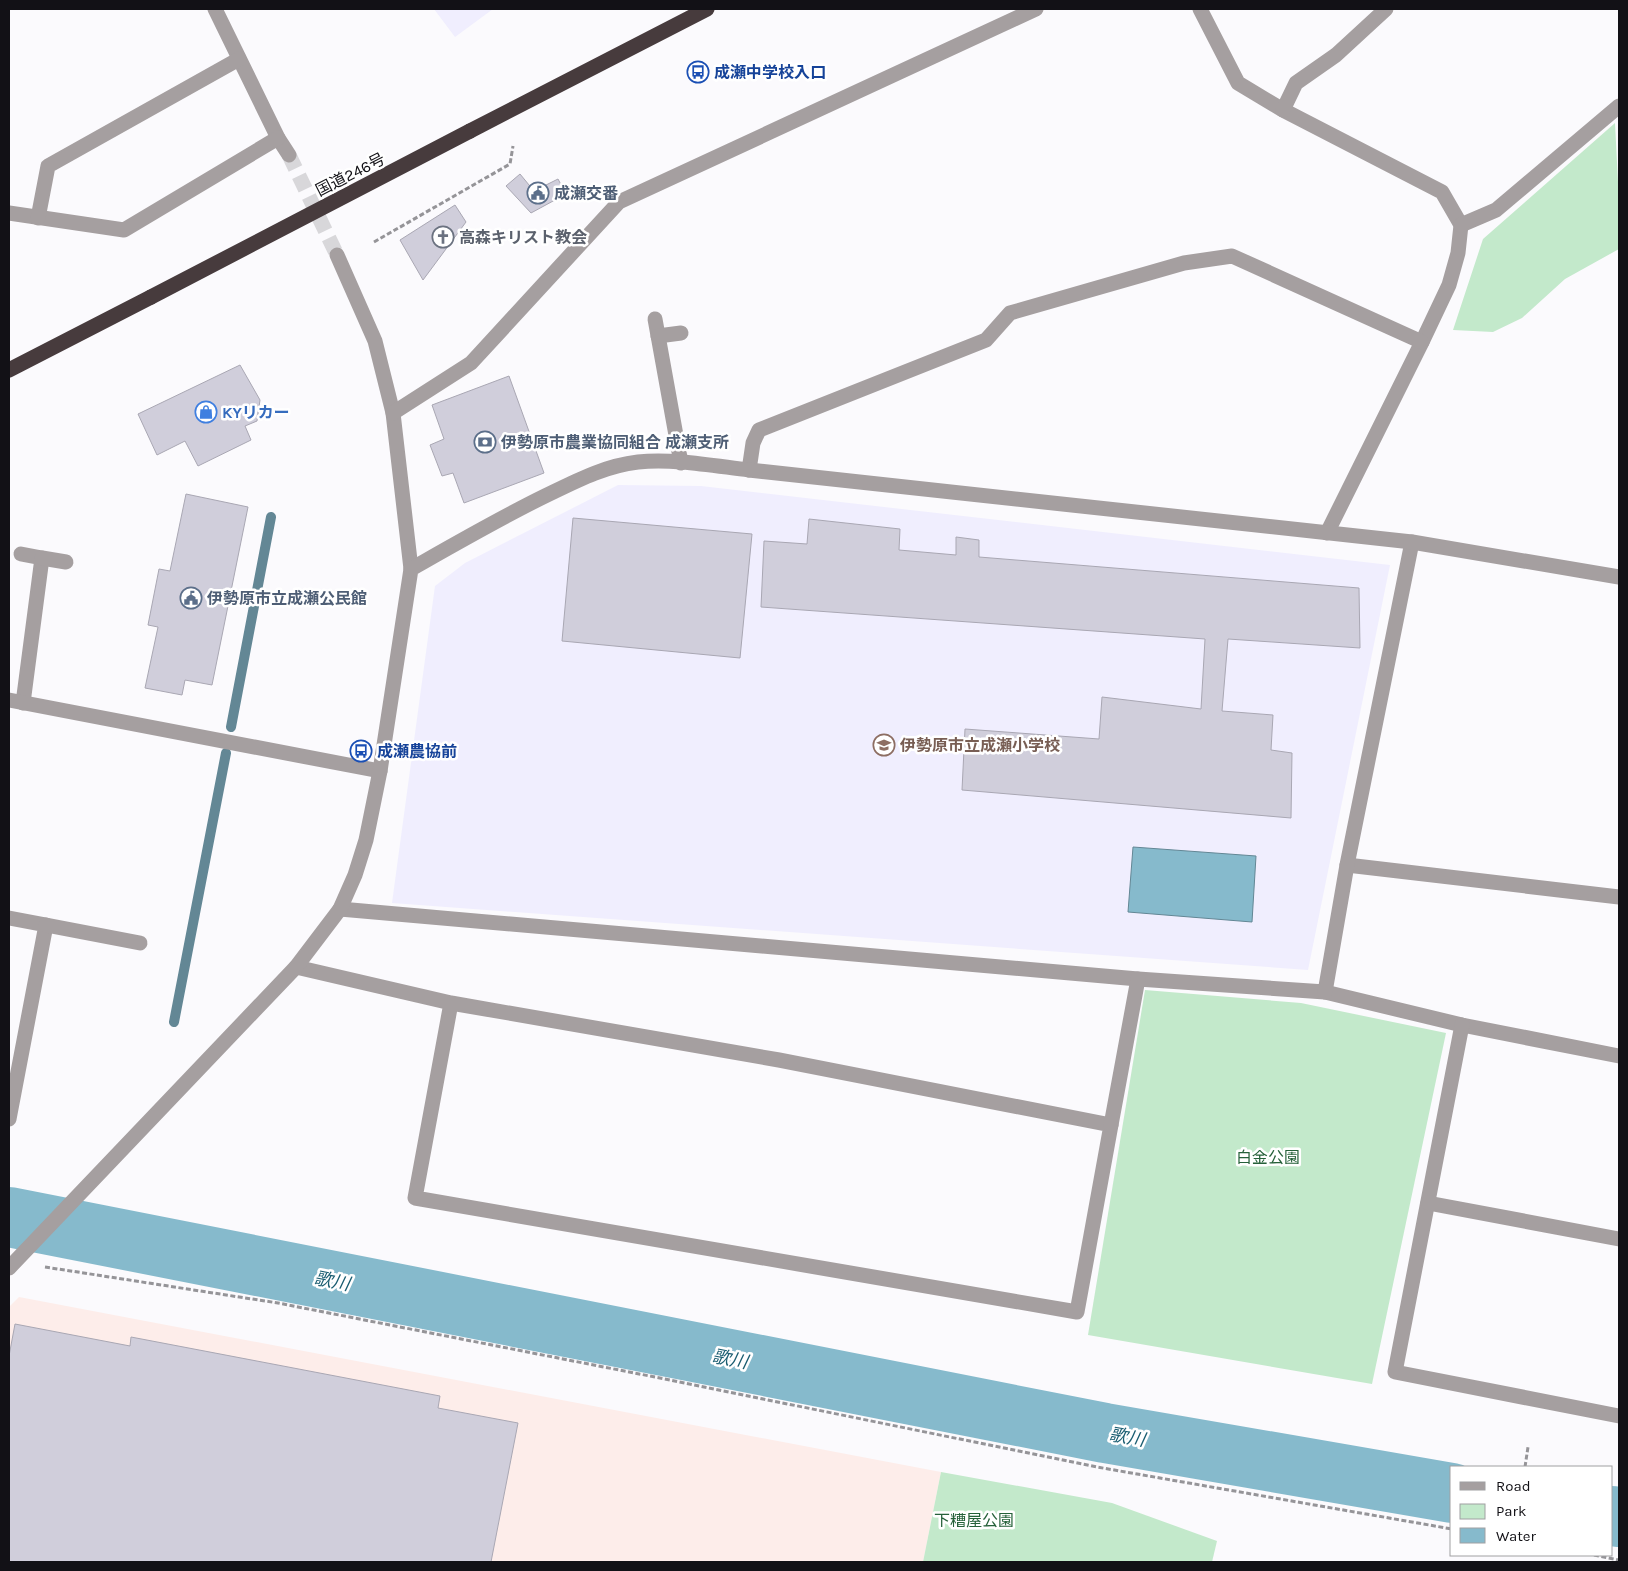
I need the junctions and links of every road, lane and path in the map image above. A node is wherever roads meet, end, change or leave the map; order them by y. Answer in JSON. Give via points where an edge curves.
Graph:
{"nodes":[{"id":1,"x":214,"y":9,"type":"edge"},
{"id":2,"x":707,"y":9,"type":"edge"},
{"id":3,"x":1036,"y":9,"type":"edge"},
{"id":4,"x":1200,"y":9,"type":"edge"},
{"id":5,"x":1386,"y":9,"type":"edge"},
{"id":6,"x":239,"y":59,"type":"junction"},
{"id":7,"x":1619,"y":106,"type":"edge"},
{"id":8,"x":1283,"y":110,"type":"junction"},
{"id":9,"x":278,"y":138,"type":"junction"},
{"id":10,"x":514,"y":146,"type":"dead end"},
{"id":11,"x":289,"y":155,"type":"tunnel mouth"},
{"id":12,"x":9,"y":214,"type":"edge"},
{"id":13,"x":38,"y":218,"type":"junction"},
{"id":14,"x":1461,"y":225,"type":"junction"},
{"id":15,"x":374,"y":242,"type":"dead end"},
{"id":16,"x":337,"y":255,"type":"tunnel mouth"},
{"id":17,"x":655,"y":319,"type":"dead end"},
{"id":18,"x":681,"y":333,"type":"dead end"},
{"id":19,"x":658,"y":336,"type":"junction"},
{"id":20,"x":1422,"y":342,"type":"junction"},
{"id":21,"x":9,"y":370,"type":"edge"},
{"id":22,"x":394,"y":413,"type":"junction"},
{"id":23,"x":681,"y":463,"type":"junction"},
{"id":24,"x":749,"y":470,"type":"junction"},
{"id":25,"x":1327,"y":534,"type":"junction"},
{"id":26,"x":1412,"y":542,"type":"junction"},
{"id":27,"x":21,"y":554,"type":"dead end"},
{"id":28,"x":42,"y":558,"type":"junction"},
{"id":29,"x":66,"y":562,"type":"dead end"},
{"id":30,"x":411,"y":569,"type":"junction"},
{"id":31,"x":1619,"y":577,"type":"edge"},
{"id":32,"x":16,"y":701,"type":"edge"},
{"id":33,"x":380,"y":771,"type":"junction"},
{"id":34,"x":1347,"y":864,"type":"junction"},
{"id":35,"x":1619,"y":897,"type":"edge"},
{"id":36,"x":340,"y":909,"type":"junction"},
{"id":37,"x":9,"y":918,"type":"edge"},
{"id":38,"x":46,"y":925,"type":"junction"},
{"id":39,"x":140,"y":942,"type":"dead end"},
{"id":40,"x":296,"y":967,"type":"junction"},
{"id":41,"x":1138,"y":979,"type":"junction"},
{"id":42,"x":1325,"y":992,"type":"junction"},
{"id":43,"x":451,"y":1004,"type":"junction"},
{"id":44,"x":1462,"y":1025,"type":"junction"},
{"id":45,"x":1619,"y":1056,"type":"edge"},
{"id":46,"x":9,"y":1119,"type":"edge"},
{"id":47,"x":1111,"y":1125,"type":"junction"},
{"id":48,"x":1428,"y":1203,"type":"junction"},
{"id":49,"x":1619,"y":1239,"type":"edge"},
{"id":50,"x":14,"y":1263,"type":"edge"},
{"id":51,"x":1619,"y":1416,"type":"edge"},
{"id":52,"x":1528,"y":1447,"type":"dead end"},
{"id":53,"x":1525,"y":1466,"type":"edge"},
{"id":54,"x":1450,"y":1529,"type":"edge"},
{"id":55,"x":1599,"y":1556,"type":"edge"},
{"id":56,"x":1619,"y":1560,"type":"edge"}],
"edges":[{"from":1,"to":6,"type":"street"},
{"from":2,"to":21,"type":"highway","name":"国道246号","bridge":true},
{"from":3,"to":22,"type":"street","via":[[619,202],[471,363]]},
{"from":4,"to":8,"type":"street","via":[[1238,83]]},
{"from":5,"to":8,"type":"street","via":[[1336,55],[1296,83]]},
{"from":6,"to":9,"type":"street"},
{"from":6,"to":13,"type":"street","via":[[48,166]]},
{"from":7,"to":14,"type":"street","via":[[1496,210]]},
{"from":8,"to":14,"type":"street","via":[[1442,192]]},
{"from":9,"to":11,"type":"street"},
{"from":9,"to":13,"type":"street","via":[[124,230]]},
{"from":10,"to":15,"type":"path","via":[[510,164]]},
{"from":12,"to":13,"type":"street"},
{"from":14,"to":20,"type":"street","via":[[1458,253],[1449,285]]},
{"from":16,"to":22,"type":"street","via":[[375,341]]},
{"from":17,"to":19,"type":"street"},
{"from":18,"to":19,"type":"street"},
{"from":19,"to":23,"type":"street"},
{"from":20,"to":24,"type":"street","via":[[1232,256],[1184,263],[1010,313],[986,340],[759,430],[753,443]]},
{"from":20,"to":25,"type":"street"},
{"from":22,"to":30,"type":"street"},
{"from":23,"to":24,"type":"street"},
{"from":23,"to":30,"type":"street","via":[[639,462],[589,474]]},
{"from":24,"to":25,"type":"street"},
{"from":25,"to":26,"type":"street"},
{"from":26,"to":31,"type":"street"},
{"from":26,"to":34,"type":"street"},
{"from":27,"to":28,"type":"street"},
{"from":28,"to":29,"type":"street"},
{"from":28,"to":32,"type":"street"},
{"from":30,"to":33,"type":"street"},
{"from":32,"to":33,"type":"street"},
{"from":33,"to":36,"type":"street","via":[[366,840]]},
{"from":34,"to":35,"type":"street"},
{"from":34,"to":42,"type":"street"},
{"from":36,"to":40,"type":"street"},
{"from":36,"to":41,"type":"street"},
{"from":37,"to":38,"type":"street"},
{"from":38,"to":39,"type":"street"},
{"from":38,"to":46,"type":"street"},
{"from":40,"to":43,"type":"street"},
{"from":40,"to":50,"type":"street"},
{"from":41,"to":42,"type":"street"},
{"from":41,"to":47,"type":"street"},
{"from":42,"to":44,"type":"street"},
{"from":43,"to":47,"type":"street","via":[[779,1060]]},
{"from":43,"to":47,"type":"street","via":[[415,1198],[1077,1312]]},
{"from":44,"to":45,"type":"street"},
{"from":44,"to":48,"type":"street"},
{"from":48,"to":49,"type":"street"},
{"from":48,"to":51,"type":"street","via":[[1395,1372]]},
{"from":50,"to":54,"type":"path","via":[[278,1303],[1097,1467]]},
{"from":52,"to":53,"type":"path"},
{"from":55,"to":56,"type":"path"}]}
